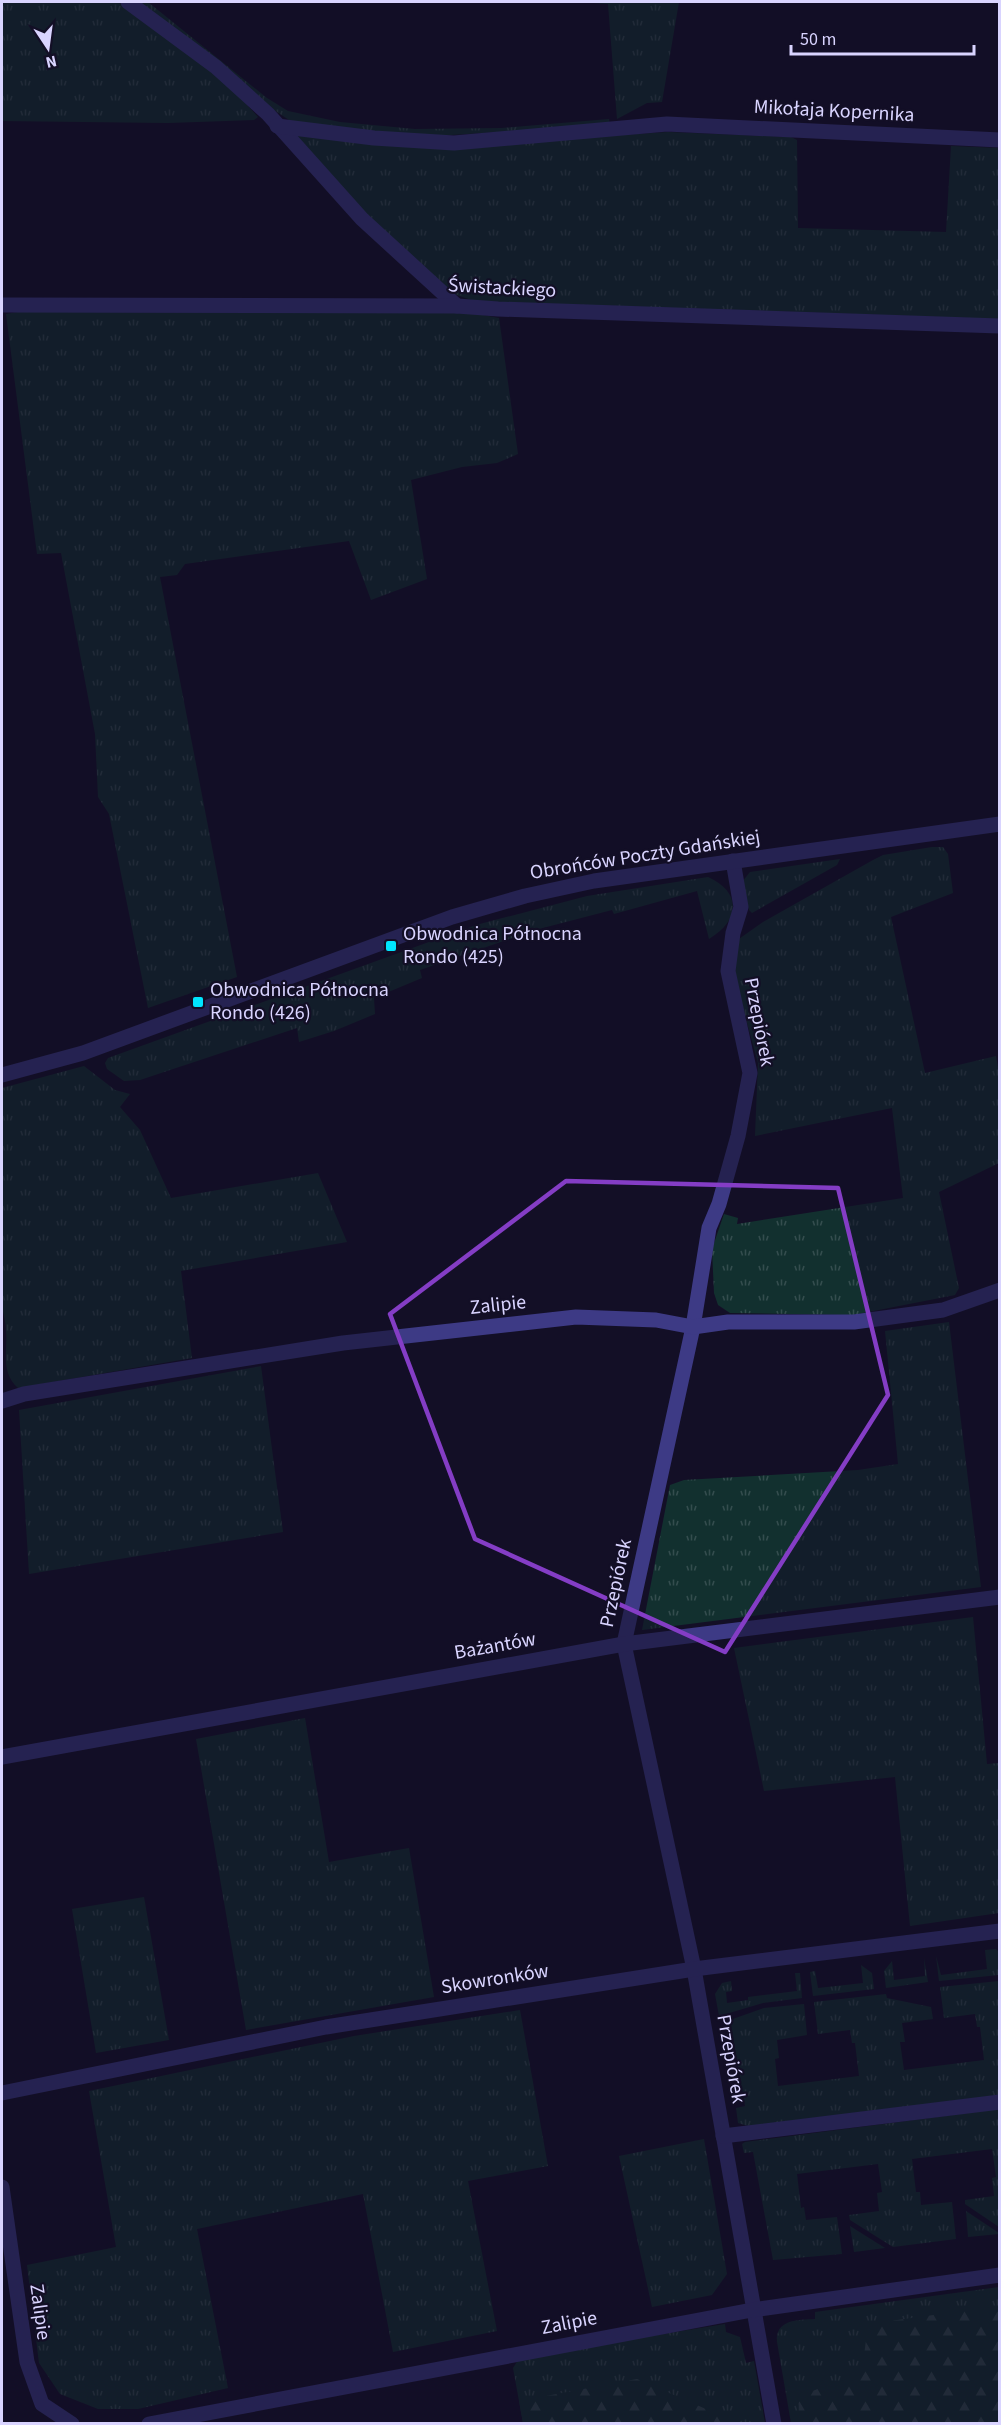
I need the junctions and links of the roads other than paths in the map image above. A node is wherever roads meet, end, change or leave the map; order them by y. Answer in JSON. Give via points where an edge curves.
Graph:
{"nodes":[{"id":1,"x":128,"y":2,"type":"edge"},
{"id":2,"x":278,"y":126,"type":"junction"},
{"id":3,"x":999,"y":140,"type":"edge"},
{"id":4,"x":2,"y":305,"type":"edge"},
{"id":5,"x":457,"y":306,"type":"junction"},
{"id":6,"x":999,"y":326,"type":"edge"},
{"id":7,"x":999,"y":824,"type":"edge"},
{"id":8,"x":733,"y":861,"type":"junction"},
{"id":9,"x":2,"y":1075,"type":"edge"},
{"id":10,"x":999,"y":1290,"type":"edge"},
{"id":11,"x":693,"y":1327,"type":"junction"},
{"id":12,"x":2,"y":1401,"type":"edge"},
{"id":13,"x":999,"y":1597,"type":"edge"},
{"id":14,"x":624,"y":1644,"type":"junction"},
{"id":15,"x":2,"y":1757,"type":"edge"},
{"id":16,"x":999,"y":1931,"type":"edge"},
{"id":17,"x":694,"y":1969,"type":"junction"},
{"id":18,"x":2,"y":2093,"type":"edge"},
{"id":19,"x":999,"y":2102,"type":"edge"},
{"id":20,"x":723,"y":2136,"type":"junction"},
{"id":21,"x":2,"y":2187,"type":"edge"},
{"id":22,"x":999,"y":2276,"type":"edge"},
{"id":23,"x":752,"y":2310,"type":"junction"},
{"id":24,"x":72,"y":2424,"type":"edge"},
{"id":25,"x":148,"y":2424,"type":"edge"},
{"id":26,"x":774,"y":2424,"type":"edge"}],
"edges":[{"from":1,"to":2,"type":"street","via":[[216,67]]},
{"from":2,"to":3,"type":"street","name":"Mikołaja Kopernika","via":[[454,143],[667,124]]},
{"from":2,"to":5,"type":"street","via":[[362,219]]},
{"from":4,"to":5,"type":"street","name":"Świstackiego"},
{"from":5,"to":6,"type":"street","name":"Świstackiego"},
{"from":7,"to":8,"type":"street","name":"Obrońców Poczty Gdańskiej"},
{"from":8,"to":9,"type":"street","name":"Obrońców Poczty Gdańskiej","via":[[594,881],[452,917],[83,1053]]},
{"from":8,"to":11,"type":"street","name":"Przepiórek","via":[[741,907],[733,933],[729,971],[750,1073],[738,1136],[709,1228]]},
{"from":10,"to":11,"type":"street","name":"Zalipie","via":[[943,1310],[884,1320],[728,1322]]},
{"from":11,"to":12,"type":"street","name":"Zalipie","via":[[656,1320],[565,1318],[343,1343],[24,1394]]},
{"from":11,"to":14,"type":"street","name":"Przepiórek"},
{"from":13,"to":14,"type":"street","name":"Bażantów"},
{"from":14,"to":15,"type":"street","name":"Bażantów"},
{"from":14,"to":17,"type":"street","name":"Przepiórek"},
{"from":16,"to":17,"type":"street","name":"Skowronków"},
{"from":17,"to":18,"type":"street","name":"Skowronków","via":[[327,2027]]},
{"from":17,"to":20,"type":"street","name":"Przepiórek"},
{"from":19,"to":20,"type":"street"},
{"from":20,"to":23,"type":"street","name":"Przepiórek"},
{"from":21,"to":24,"type":"street","name":"Zalipie","via":[[27,2362],[42,2404]]},
{"from":22,"to":23,"type":"street","name":"Zalipie"},
{"from":23,"to":25,"type":"street","name":"Zalipie"},
{"from":23,"to":26,"type":"street","name":"Przepiórek"}]}
